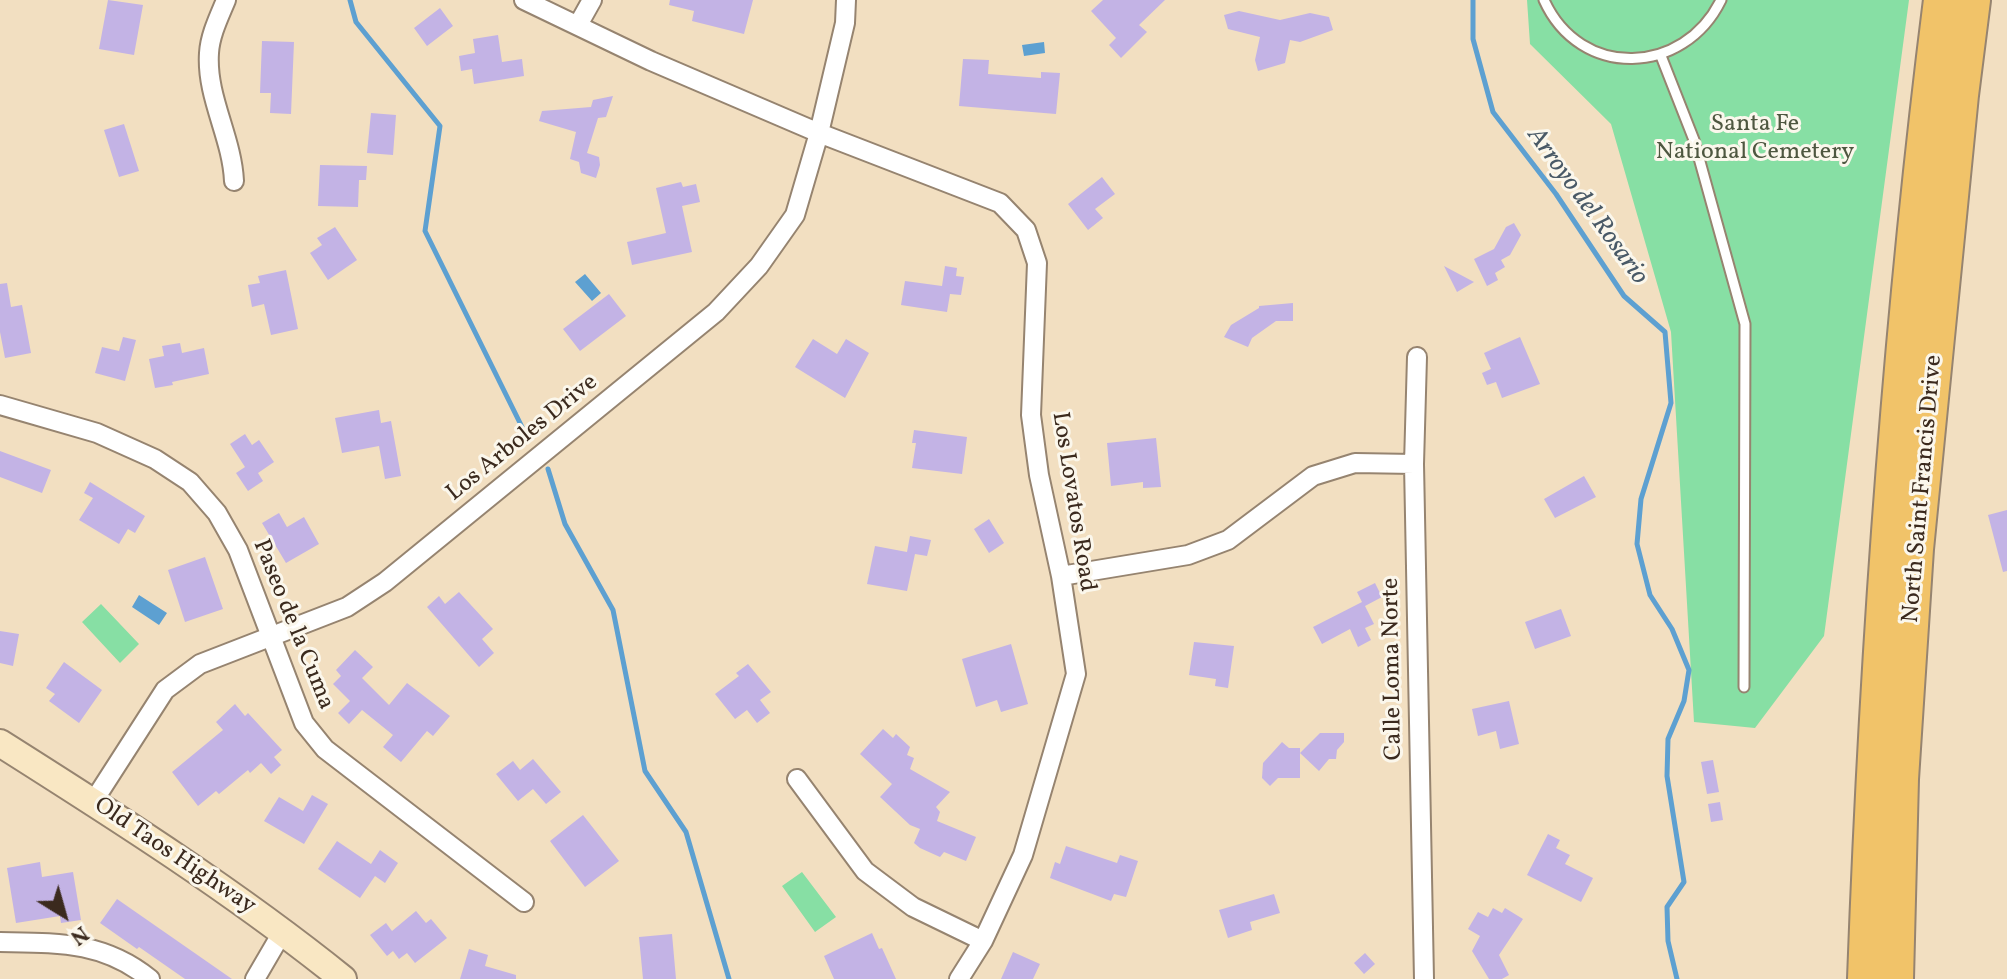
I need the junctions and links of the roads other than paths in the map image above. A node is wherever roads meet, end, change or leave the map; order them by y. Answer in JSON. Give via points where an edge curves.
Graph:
{"nodes":[{"id":1,"x":226,"y":0,"type":"edge"},
{"id":2,"x":524,"y":0,"type":"edge"},
{"id":3,"x":592,"y":0,"type":"edge"},
{"id":4,"x":846,"y":0,"type":"edge"},
{"id":5,"x":1544,"y":0,"type":"edge"},
{"id":6,"x":1721,"y":0,"type":"edge"},
{"id":7,"x":1941,"y":0,"type":"edge"},
{"id":8,"x":1973,"y":0,"type":"edge"},
{"id":9,"x":578,"y":25,"type":"junction"},
{"id":10,"x":1661,"y":56,"type":"junction"},
{"id":11,"x":819,"y":133,"type":"junction"},
{"id":12,"x":234,"y":181,"type":"dead end"},
{"id":13,"x":1417,"y":357,"type":"dead end"},
{"id":14,"x":0,"y":405,"type":"edge"},
{"id":15,"x":1414,"y":464,"type":"junction"},
{"id":16,"x":1061,"y":576,"type":"junction"},
{"id":17,"x":270,"y":638,"type":"junction"},
{"id":18,"x":1744,"y":687,"type":"dead end"},
{"id":19,"x":0,"y":743,"type":"edge"},
{"id":20,"x":797,"y":779,"type":"dead end"},
{"id":21,"x":93,"y":802,"type":"junction"},
{"id":22,"x":524,"y":902,"type":"dead end"},
{"id":23,"x":283,"y":931,"type":"junction"},
{"id":24,"x":983,"y":941,"type":"junction"},
{"id":25,"x":0,"y":942,"type":"edge"},
{"id":26,"x":150,"y":979,"type":"edge"},
{"id":27,"x":255,"y":979,"type":"edge"},
{"id":28,"x":343,"y":979,"type":"edge"},
{"id":29,"x":959,"y":979,"type":"edge"},
{"id":30,"x":1424,"y":979,"type":"edge"},
{"id":31,"x":1865,"y":979,"type":"edge"},
{"id":32,"x":1896,"y":979,"type":"edge"}],
"edges":[{"from":1,"to":12,"type":"street","via":[[212,36],[209,64]]},
{"from":2,"to":9,"type":"street","name":"Los Lovatos Road"},
{"from":3,"to":9,"type":"street"},
{"from":4,"to":11,"type":"street","name":"Los Arboles Drive"},
{"from":5,"to":10,"type":"lane","via":[[1559,25],[1593,50],[1631,59]]},
{"from":6,"to":10,"type":"lane","via":[[1699,32]]},
{"from":7,"to":31,"type":"highway","name":"North Saint Francis Drive","via":[[1886,546]]},
{"from":8,"to":32,"type":"highway","name":"North Saint Francis Drive","via":[[1916,549],[1901,779]]},
{"from":9,"to":11,"type":"street","name":"Los Lovatos Road"},
{"from":10,"to":18,"type":"lane","via":[[1692,132],[1747,338]]},
{"from":11,"to":16,"type":"street","name":"Los Lovatos Road","via":[[1000,203],[1026,230],[1037,263],[1031,415]]},
{"from":11,"to":17,"type":"street","name":"Los Arboles Drive","via":[[795,215],[759,266],[716,312],[385,582],[347,607]]},
{"from":13,"to":15,"type":"street","name":"Calle Loma Norte"},
{"from":14,"to":17,"type":"street","name":"Paseo de la Cuma","via":[[97,433],[155,459],[190,482],[217,513],[238,550]]},
{"from":15,"to":16,"type":"street","via":[[1355,463],[1313,476],[1228,540],[1188,555]]},
{"from":15,"to":30,"type":"street","name":"Calle Loma Norte"},
{"from":16,"to":24,"type":"street","name":"Los Lovatos Road","via":[[1076,674],[1023,855]]},
{"from":17,"to":21,"type":"street","name":"Los Arboles Drive","via":[[200,664],[165,690]]},
{"from":17,"to":22,"type":"street","name":"Paseo de la Cuma","via":[[304,723],[325,749]]},
{"from":19,"to":21,"type":"street","name":"Old Taos Highway"},
{"from":20,"to":24,"type":"street","via":[[865,871],[913,907]]},
{"from":21,"to":23,"type":"street","name":"Old Taos Highway"},
{"from":23,"to":27,"type":"street"},
{"from":23,"to":28,"type":"street","name":"Old Taos Highway"},
{"from":24,"to":29,"type":"street","name":"Los Lovatos Road"},
{"from":25,"to":26,"type":"street","via":[[94,948]]}]}
